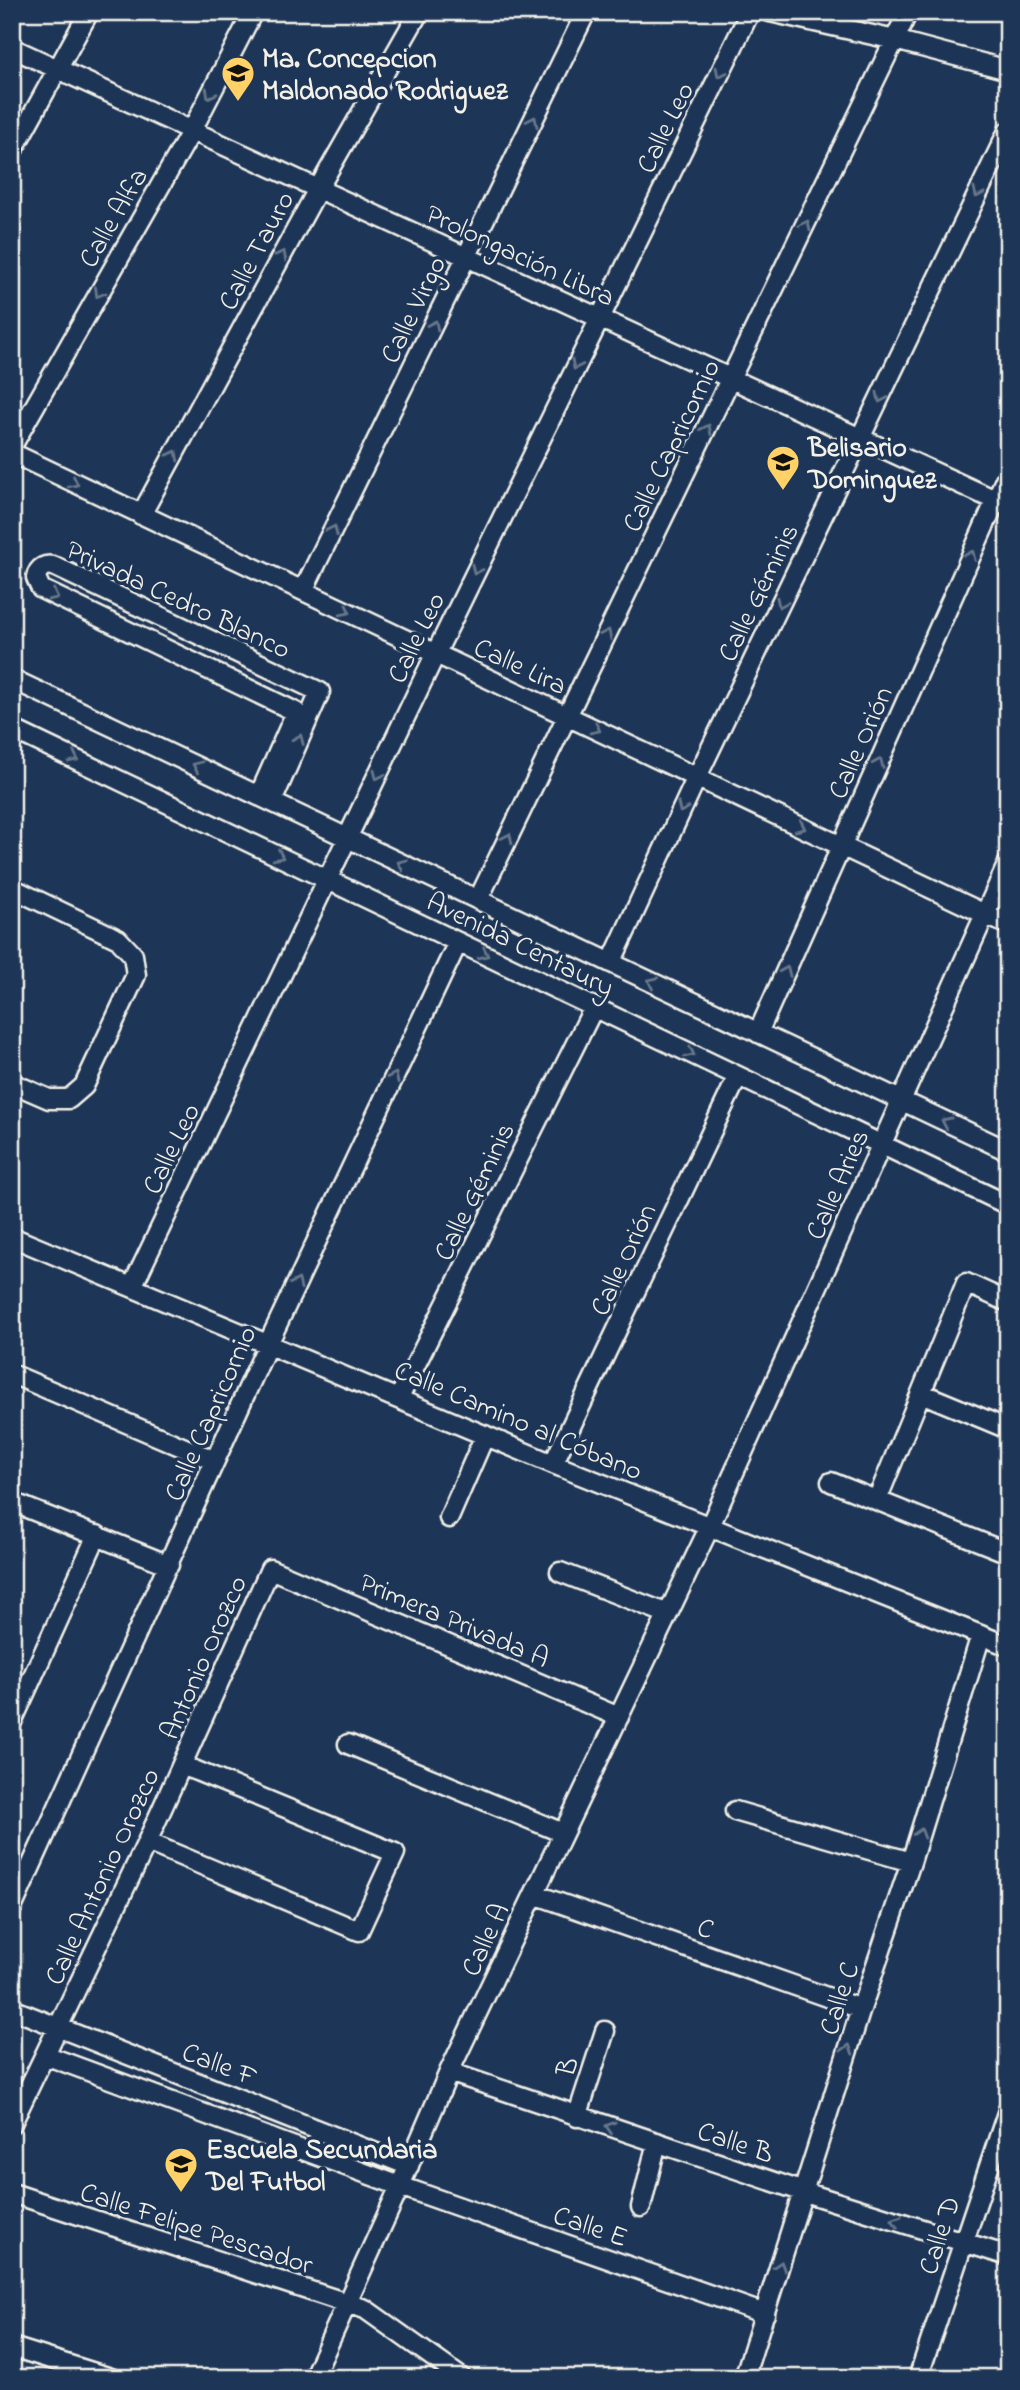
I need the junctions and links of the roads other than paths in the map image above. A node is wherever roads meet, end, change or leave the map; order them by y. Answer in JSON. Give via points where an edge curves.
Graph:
{"nodes":[{"id":1,"x":89,"y":12,"type":"edge"},
{"id":2,"x":253,"y":12,"type":"edge"},
{"id":3,"x":419,"y":12,"type":"edge"},
{"id":4,"x":586,"y":12,"type":"edge"},
{"id":5,"x":750,"y":12,"type":"edge"},
{"id":6,"x":771,"y":12,"type":"edge"},
{"id":7,"x":908,"y":12,"type":"edge"},
{"id":8,"x":895,"y":40,"type":"junction"},
{"id":9,"x":12,"y":48,"type":"edge"},
{"id":10,"x":58,"y":69,"type":"junction"},
{"id":11,"x":1008,"y":70,"type":"edge"},
{"id":12,"x":1008,"y":131,"type":"edge"},
{"id":13,"x":191,"y":132,"type":"junction"},
{"id":14,"x":12,"y":152,"type":"edge"},
{"id":15,"x":318,"y":189,"type":"junction"},
{"id":16,"x":467,"y":258,"type":"junction"},
{"id":17,"x":598,"y":320,"type":"junction"},
{"id":18,"x":731,"y":380,"type":"junction"},
{"id":19,"x":861,"y":440,"type":"junction"},
{"id":20,"x":12,"y":446,"type":"edge"},
{"id":21,"x":12,"y":453,"type":"edge"},
{"id":22,"x":1008,"y":473,"type":"edge"},
{"id":23,"x":1001,"y":503,"type":"edge"},
{"id":24,"x":141,"y":515,"type":"junction"},
{"id":25,"x":303,"y":591,"type":"junction"},
{"id":26,"x":435,"y":655,"type":"junction"},
{"id":27,"x":12,"y":679,"type":"edge"},
{"id":28,"x":568,"y":716,"type":"junction"},
{"id":29,"x":12,"y":729,"type":"edge"},
{"id":30,"x":696,"y":779,"type":"junction"},
{"id":31,"x":266,"y":799,"type":"junction"},
{"id":32,"x":348,"y":838,"type":"junction"},
{"id":33,"x":842,"y":846,"type":"junction"},
{"id":34,"x":1008,"y":863,"type":"edge"},
{"id":35,"x":328,"y":880,"type":"junction"},
{"id":36,"x":12,"y":888,"type":"edge"},
{"id":37,"x":478,"y":900,"type":"junction"},
{"id":38,"x":986,"y":915,"type":"junction"},
{"id":39,"x":1008,"y":925,"type":"edge"},
{"id":40,"x":457,"y":942,"type":"junction"},
{"id":41,"x":611,"y":963,"type":"junction"},
{"id":42,"x":594,"y":1007,"type":"junction"},
{"id":43,"x":758,"y":1033,"type":"junction"},
{"id":44,"x":738,"y":1076,"type":"junction"},
{"id":45,"x":12,"y":1083,"type":"edge"},
{"id":46,"x":902,"y":1101,"type":"junction"},
{"id":47,"x":882,"y":1145,"type":"junction"},
{"id":48,"x":1008,"y":1151,"type":"edge"},
{"id":49,"x":1008,"y":1205,"type":"edge"},
{"id":50,"x":12,"y":1237,"type":"edge"},
{"id":51,"x":132,"y":1287,"type":"junction"},
{"id":52,"x":1008,"y":1302,"type":"edge"},
{"id":53,"x":268,"y":1344,"type":"junction"},
{"id":54,"x":12,"y":1374,"type":"edge"},
{"id":55,"x":921,"y":1393,"type":"junction"},
{"id":56,"x":400,"y":1398,"type":"junction"},
{"id":57,"x":1008,"y":1429,"type":"edge"},
{"id":58,"x":485,"y":1435,"type":"junction"},
{"id":59,"x":215,"y":1461,"type":"junction"},
{"id":60,"x":553,"y":1464,"type":"junction"},
{"id":61,"x":831,"y":1482,"type":"dead end"},
{"id":62,"x":877,"y":1500,"type":"junction"},
{"id":63,"x":12,"y":1502,"type":"edge"},
{"id":64,"x":449,"y":1518,"type":"dead end"},
{"id":65,"x":710,"y":1526,"type":"junction"},
{"id":66,"x":97,"y":1535,"type":"junction"},
{"id":67,"x":1008,"y":1553,"type":"edge"},
{"id":68,"x":169,"y":1565,"type":"junction"},
{"id":69,"x":270,"y":1569,"type":"joint"},
{"id":70,"x":559,"y":1572,"type":"dead end"},
{"id":71,"x":668,"y":1614,"type":"junction"},
{"id":72,"x":981,"y":1635,"type":"junction"},
{"id":73,"x":1008,"y":1646,"type":"edge"},
{"id":74,"x":620,"y":1717,"type":"junction"},
{"id":75,"x":12,"y":1722,"type":"edge"},
{"id":76,"x":348,"y":1744,"type":"dead end"},
{"id":77,"x":182,"y":1765,"type":"junction"},
{"id":78,"x":735,"y":1811,"type":"dead end"},
{"id":79,"x":563,"y":1833,"type":"junction"},
{"id":80,"x":147,"y":1842,"type":"junction"},
{"id":81,"x":911,"y":1862,"type":"junction"},
{"id":82,"x":534,"y":1894,"type":"junction"},
{"id":83,"x":12,"y":1908,"type":"edge"},
{"id":84,"x":12,"y":2009,"type":"edge"},
{"id":85,"x":861,"y":2009,"type":"junction"},
{"id":86,"x":57,"y":2027,"type":"junction"},
{"id":87,"x":605,"y":2031,"type":"dead end"},
{"id":88,"x":45,"y":2055,"type":"junction"},
{"id":89,"x":449,"y":2072,"type":"junction"},
{"id":90,"x":1008,"y":2110,"type":"edge"},
{"id":91,"x":577,"y":2117,"type":"junction"},
{"id":92,"x":12,"y":2123,"type":"edge"},
{"id":93,"x":657,"y":2142,"type":"junction"},
{"id":94,"x":409,"y":2166,"type":"junction"},
{"id":95,"x":400,"y":2186,"type":"junction"},
{"id":96,"x":804,"y":2192,"type":"junction"},
{"id":97,"x":12,"y":2193,"type":"edge"},
{"id":98,"x":641,"y":2207,"type":"dead end"},
{"id":99,"x":963,"y":2241,"type":"junction"},
{"id":100,"x":1008,"y":2256,"type":"edge"},
{"id":101,"x":346,"y":2304,"type":"junction"},
{"id":102,"x":765,"y":2314,"type":"junction"},
{"id":103,"x":12,"y":2347,"type":"edge"},
{"id":104,"x":111,"y":2378,"type":"edge"},
{"id":105,"x":313,"y":2378,"type":"edge"},
{"id":106,"x":462,"y":2378,"type":"edge"},
{"id":107,"x":744,"y":2378,"type":"edge"},
{"id":108,"x":918,"y":2378,"type":"edge"}],
"edges":[{"from":1,"to":10,"type":"street"},
{"from":2,"to":13,"type":"street","name":"Calle Alfa","one_way":true},
{"from":3,"to":15,"type":"street","name":"Calle Tauro"},
{"from":16,"to":4,"type":"street","name":"Calle Virgo","one_way":true},
{"from":5,"to":17,"type":"street","name":"Calle Leo","one_way":true},
{"from":6,"to":8,"type":"street"},
{"from":7,"to":8,"type":"street","name":"Calle Capricornio"},
{"from":8,"to":11,"type":"street"},
{"from":18,"to":8,"type":"street","name":"Calle Capricornio","one_way":true},
{"from":9,"to":10,"type":"street","name":"Prolongación Libra"},
{"from":10,"to":13,"type":"street","name":"Prolongación Libra"},
{"from":10,"to":14,"type":"street"},
{"from":12,"to":19,"type":"street","name":"Calle Géminis","one_way":true},
{"from":13,"to":15,"type":"street","name":"Prolongación Libra"},
{"from":13,"to":20,"type":"street","name":"Calle Alfa","one_way":true},
{"from":15,"to":16,"type":"street","name":"Prolongación Libra"},
{"from":24,"to":15,"type":"street","name":"Calle Tauro","one_way":true},
{"from":16,"to":17,"type":"street","name":"Prolongación Libra"},
{"from":25,"to":16,"type":"street","name":"Calle Virgo","one_way":true},
{"from":17,"to":18,"type":"street","name":"Prolongación Libra"},
{"from":17,"to":26,"type":"street","name":"Calle Leo","one_way":true},
{"from":18,"to":19,"type":"street","name":"Prolongación Libra"},
{"from":28,"to":18,"type":"street","name":"Calle Capricornio","one_way":true},
{"from":19,"to":23,"type":"street","name":"Prolongación Libra"},
{"from":19,"to":30,"type":"street","name":"Calle Géminis","one_way":true},
{"from":21,"to":24,"type":"street","name":"Calle Lira","one_way":true},
{"from":22,"to":23,"type":"street","name":"Calle Orión"},
{"from":33,"to":23,"type":"street","name":"Calle Orión","one_way":true},
{"from":24,"to":25,"type":"street","name":"Calle Lira"},
{"from":25,"to":26,"type":"street","name":"Calle Lira","one_way":true},
{"from":26,"to":28,"type":"street","name":"Calle Lira"},
{"from":26,"to":32,"type":"street","name":"Calle Leo","one_way":true},
{"from":31,"to":27,"type":"street","name":"Avenida Centaury","one_way":true},
{"from":28,"to":30,"type":"street","name":"Calle Lira","one_way":true},
{"from":37,"to":28,"type":"street","name":"Calle Capricornio","one_way":true},
{"from":29,"to":35,"type":"street","name":"Avenida Centaury","one_way":true},
{"from":30,"to":33,"type":"street","name":"Calle Lira","one_way":true},
{"from":30,"to":41,"type":"street","name":"Calle Géminis","one_way":true},
{"from":31,"to":31,"type":"street","name":"Privada Cedro Blanco","one_way":true,"via":[[320,692],[56,566],[39,569],[36,578],[41,589],[296,712]]},
{"from":31,"to":32,"type":"street","name":"Avenida Centaury"},
{"from":32,"to":35,"type":"street","name":"Calle Leo"},
{"from":37,"to":32,"type":"street","name":"Avenida Centaury","one_way":true},
{"from":33,"to":38,"type":"street","name":"Calle Lira"},
{"from":43,"to":33,"type":"street","name":"Calle Orión","one_way":true},
{"from":34,"to":38,"type":"street","name":"Calle Aries"},
{"from":35,"to":40,"type":"street","name":"Avenida Centaury"},
{"from":35,"to":51,"type":"street","name":"Calle Leo"},
{"from":36,"to":45,"type":"street","via":[[118,939],[132,955],[136,975],[84,1086],[69,1099],[49,1098]]},
{"from":37,"to":41,"type":"street","name":"Avenida Centaury"},
{"from":38,"to":39,"type":"street","name":"Calle Lira"},
{"from":38,"to":46,"type":"street","name":"Calle Aries"},
{"from":40,"to":42,"type":"street","name":"Avenida Centaury","one_way":true},
{"from":53,"to":40,"type":"street","name":"Calle Capricornio","one_way":true},
{"from":43,"to":41,"type":"street","name":"Avenida Centaury","one_way":true},
{"from":42,"to":44,"type":"street","name":"Avenida Centaury","one_way":true},
{"from":42,"to":56,"type":"street","name":"Calle Géminis"},
{"from":43,"to":46,"type":"street","name":"Avenida Centaury"},
{"from":44,"to":47,"type":"street","name":"Avenida Centaury"},
{"from":44,"to":60,"type":"street","name":"Calle Orión"},
{"from":46,"to":47,"type":"street","name":"Calle Aries"},
{"from":48,"to":46,"type":"street","name":"Avenida Centaury","one_way":true},
{"from":47,"to":49,"type":"street","name":"Avenida Centaury"},
{"from":47,"to":65,"type":"street","name":"Calle Aries"},
{"from":50,"to":51,"type":"street","name":"Calle Camino al Cóbano"},
{"from":51,"to":53,"type":"street","name":"Calle Camino al Cóbano"},
{"from":52,"to":55,"type":"street","via":[[966,1283]]},
{"from":53,"to":56,"type":"street","name":"Calle Camino al Cóbano"},
{"from":53,"to":59,"type":"street","name":"Calle Capricornio"},
{"from":54,"to":59,"type":"street"},
{"from":55,"to":57,"type":"street"},
{"from":55,"to":62,"type":"street"},
{"from":56,"to":58,"type":"street","name":"Calle Camino al Cóbano"},
{"from":58,"to":60,"type":"street","name":"Calle Camino al Cóbano"},
{"from":58,"to":64,"type":"street"},
{"from":59,"to":68,"type":"street","name":"Calle Capricornio"},
{"from":60,"to":65,"type":"street","name":"Calle Camino al Cóbano"},
{"from":61,"to":62,"type":"street"},
{"from":62,"to":67,"type":"street"},
{"from":63,"to":66,"type":"street"},
{"from":65,"to":71,"type":"street","name":"Calle A"},
{"from":65,"to":72,"type":"street","name":"Calle Camino al Cóbano"},
{"from":66,"to":68,"type":"street"},
{"from":66,"to":75,"type":"street"},
{"from":68,"to":83,"type":"street","name":"Calle Capricornio"},
{"from":69,"to":74,"type":"street","name":"Primera Privada A"},
{"from":69,"to":77,"type":"street","name":"Antonio Orozco"},
{"from":70,"to":71,"type":"street"},
{"from":71,"to":74,"type":"street","name":"Calle A"},
{"from":72,"to":73,"type":"street","name":"Calle Camino al Cóbano"},
{"from":81,"to":72,"type":"street","name":"Calle C","one_way":true},
{"from":74,"to":79,"type":"street","name":"Calle A"},
{"from":76,"to":79,"type":"street"},
{"from":77,"to":80,"type":"street","name":"Calle Antonio Orozco"},
{"from":77,"to":80,"type":"street","via":[[395,1853],[359,1931]]},
{"from":78,"to":81,"type":"street"},
{"from":79,"to":82,"type":"street","name":"Calle A"},
{"from":80,"to":86,"type":"street","name":"Calle Antonio Orozco"},
{"from":81,"to":85,"type":"street","name":"Calle C"},
{"from":82,"to":85,"type":"street","name":"C"},
{"from":82,"to":89,"type":"street","name":"Calle A"},
{"from":84,"to":86,"type":"street","name":"Calle F"},
{"from":96,"to":85,"type":"street","name":"Calle C","one_way":true},
{"from":86,"to":88,"type":"street","name":"Calle Antonio Orozco"},
{"from":86,"to":94,"type":"street","name":"Calle F"},
{"from":87,"to":91,"type":"street","name":"B"},
{"from":88,"to":92,"type":"street","name":"Calle Antonio Orozco"},
{"from":88,"to":95,"type":"street","name":"Calle F"},
{"from":89,"to":91,"type":"street","name":"Calle B"},
{"from":89,"to":94,"type":"street","name":"Calle A"},
{"from":90,"to":99,"type":"street","name":"Calle D"},
{"from":93,"to":91,"type":"street","name":"Calle B","one_way":true},
{"from":93,"to":96,"type":"street","name":"Calle B"},
{"from":93,"to":98,"type":"street"},
{"from":94,"to":95,"type":"street","name":"Calle A"},
{"from":95,"to":101,"type":"street","name":"Calle A"},
{"from":95,"to":102,"type":"street","name":"Calle E"},
{"from":99,"to":96,"type":"street","name":"Calle B","one_way":true},
{"from":102,"to":96,"type":"street","name":"Calle C","one_way":true},
{"from":97,"to":101,"type":"street","name":"Calle Felipe Pescador"},
{"from":99,"to":100,"type":"street","name":"Calle B"},
{"from":99,"to":108,"type":"street","name":"Calle D"},
{"from":101,"to":105,"type":"street","name":"Calle A"},
{"from":101,"to":106,"type":"street","name":"Calle Felipe Pescador","via":[[365,2309]]},
{"from":102,"to":107,"type":"street","name":"Calle C"},
{"from":103,"to":104,"type":"street"}]}
